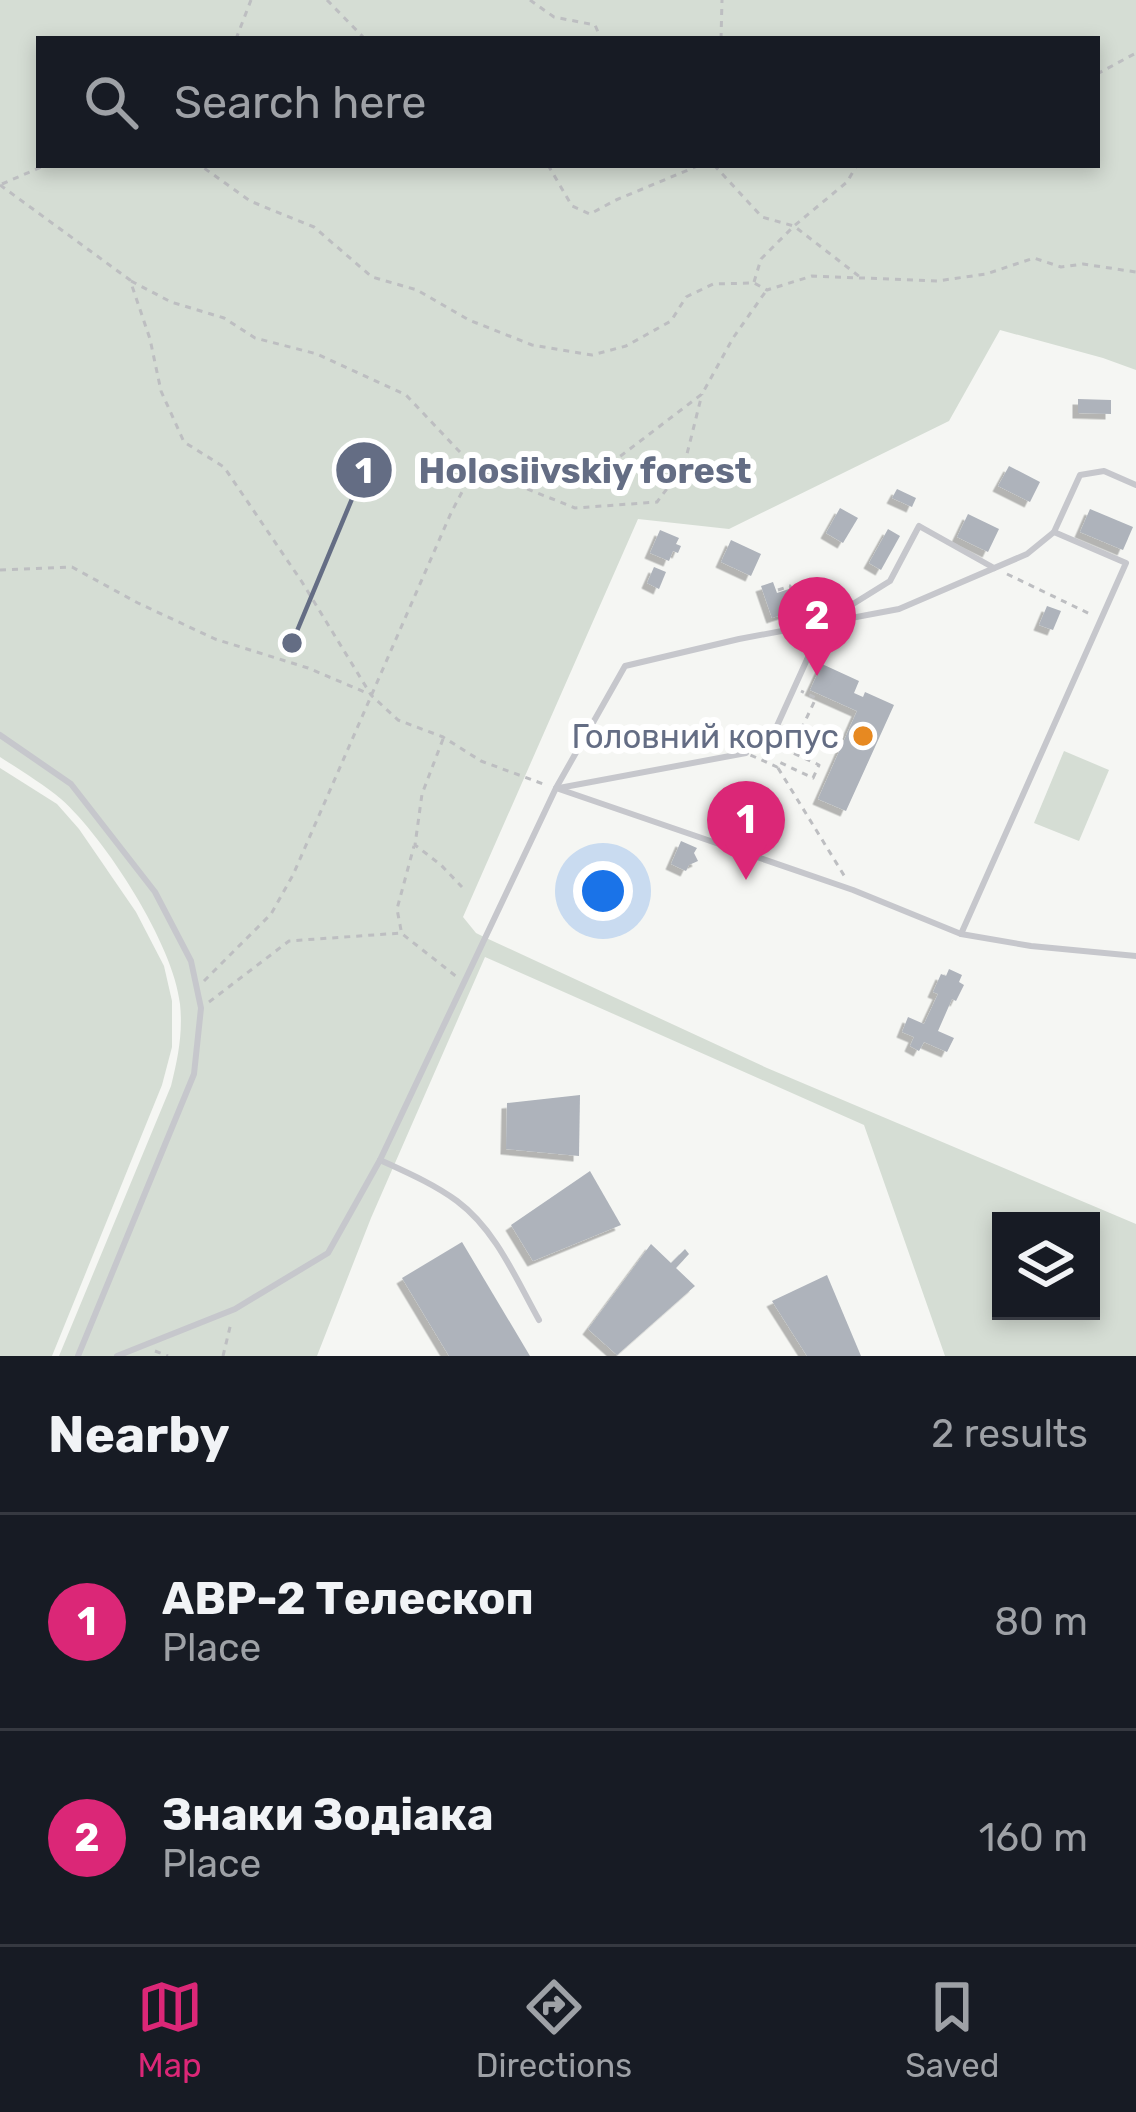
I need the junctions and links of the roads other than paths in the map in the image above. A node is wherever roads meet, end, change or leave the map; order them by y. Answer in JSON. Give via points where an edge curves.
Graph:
{"nodes":[{"id":1,"x":1136,"y":485,"type":"edge"},
{"id":2,"x":1054,"y":532,"type":"junction"},
{"id":3,"x":994,"y":568,"type":"junction"},
{"id":4,"x":824,"y":622,"type":"junction"},
{"id":5,"x":0,"y":735,"type":"edge"},
{"id":6,"x":771,"y":739,"type":"road end"},
{"id":7,"x":746,"y":753,"type":"road end"},
{"id":8,"x":556,"y":788,"type":"junction"},
{"id":9,"x":962,"y":934,"type":"junction"},
{"id":10,"x":1136,"y":956,"type":"edge"},
{"id":11,"x":380,"y":1160,"type":"junction"},
{"id":12,"x":539,"y":1320,"type":"dead end"},
{"id":13,"x":78,"y":1356,"type":"edge"},
{"id":14,"x":117,"y":1356,"type":"edge"}],
"edges":[{"from":1,"to":2,"type":"lane","via":[[1105,471],[1080,475]]},
{"from":2,"to":3,"type":"lane"},
{"from":2,"to":9,"type":"lane","via":[[1126,563]]},
{"from":3,"to":4,"type":"lane","via":[[899,609]]},
{"from":3,"to":4,"type":"lane","via":[[919,526],[890,581]]},
{"from":4,"to":6,"type":"lane"},
{"from":4,"to":8,"type":"lane","via":[[625,666]]},
{"from":5,"to":13,"type":"lane","via":[[71,784],[155,892],[191,961],[201,1008],[194,1074]]},
{"from":7,"to":8,"type":"lane"},
{"from":8,"to":9,"type":"lane"},
{"from":8,"to":11,"type":"lane"},
{"from":9,"to":10,"type":"lane"},
{"from":11,"to":12,"type":"lane","via":[[434,1186],[479,1222]]},
{"from":11,"to":14,"type":"lane","via":[[328,1253],[236,1309]]}]}
